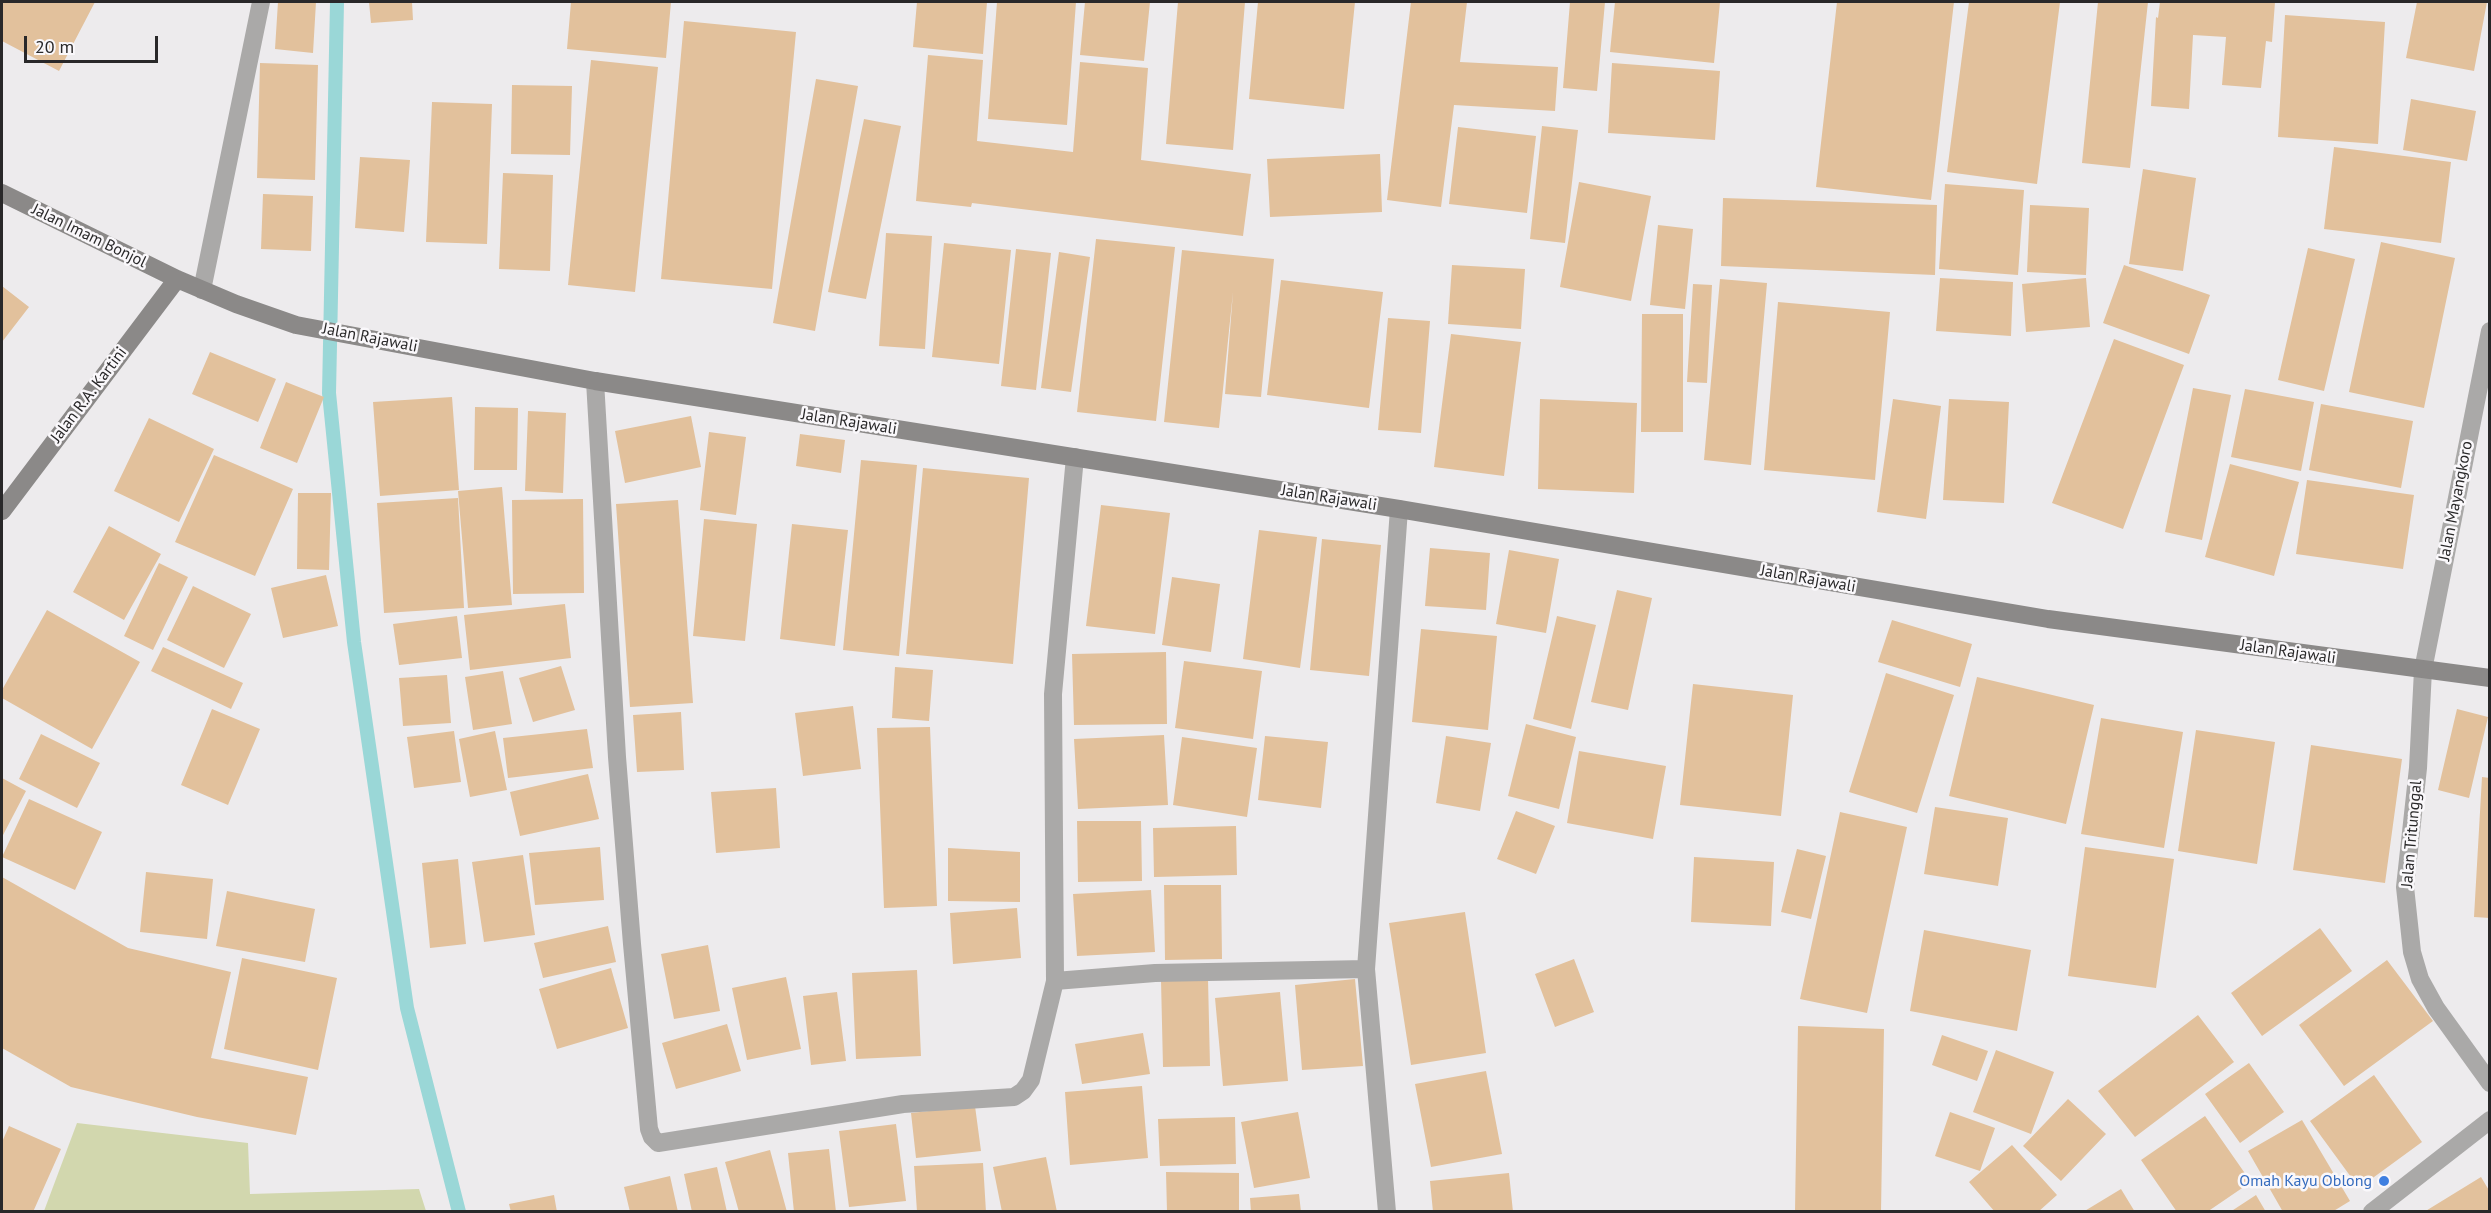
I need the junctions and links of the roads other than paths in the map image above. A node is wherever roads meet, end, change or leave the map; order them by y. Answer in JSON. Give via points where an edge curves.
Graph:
{"nodes":[{"id":1,"x":261,"y":2,"type":"edge"},
{"id":2,"x":2,"y":193,"type":"edge"},
{"id":3,"x":177,"y":279,"type":"junction"},
{"id":4,"x":202,"y":290,"type":"junction"},
{"id":5,"x":2490,"y":331,"type":"edge"},
{"id":6,"x":595,"y":381,"type":"junction"},
{"id":7,"x":1075,"y":457,"type":"junction"},
{"id":8,"x":1399,"y":509,"type":"junction"},
{"id":9,"x":2,"y":511,"type":"edge"},
{"id":10,"x":2423,"y":670,"type":"junction"},
{"id":11,"x":2490,"y":678,"type":"edge"},
{"id":12,"x":1366,"y":969,"type":"junction"},
{"id":13,"x":1055,"y":981,"type":"junction"},
{"id":14,"x":2490,"y":1083,"type":"edge"},
{"id":15,"x":2490,"y":1120,"type":"edge"},
{"id":16,"x":1387,"y":1212,"type":"edge"},
{"id":17,"x":2372,"y":1212,"type":"edge"}],
"edges":[{"from":1,"to":4,"type":"street"},
{"from":2,"to":3,"type":"main road","name":"Jalan Imam Bonjol"},
{"from":3,"to":4,"type":"main road","name":"Jalan Rajawali"},
{"from":3,"to":9,"type":"main road","name":"Jalan R.A. Kartini"},
{"from":4,"to":6,"type":"main road","name":"Jalan Rajawali","via":[[296,325]]},
{"from":5,"to":10,"type":"street","name":"Jalan Mayangkoro"},
{"from":6,"to":7,"type":"main road","name":"Jalan Rajawali"},
{"from":6,"to":13,"type":"street","via":[[617,757],[652,1137],[658,1143],[903,1104],[1014,1097],[1030,1080]]},
{"from":7,"to":8,"type":"main road","name":"Jalan Rajawali"},
{"from":7,"to":13,"type":"street","via":[[1053,694]]},
{"from":8,"to":10,"type":"main road","name":"Jalan Rajawali","via":[[2048,620]]},
{"from":8,"to":12,"type":"street"},
{"from":10,"to":11,"type":"main road","name":"Jalan Rajawali"},
{"from":10,"to":14,"type":"street","name":"Jalan Tritunggal","via":[[2418,768],[2405,887],[2412,952],[2420,979],[2436,1008]]},
{"from":12,"to":13,"type":"street","via":[[1155,973]]},
{"from":12,"to":16,"type":"street"},
{"from":15,"to":17,"type":"street"}]}
